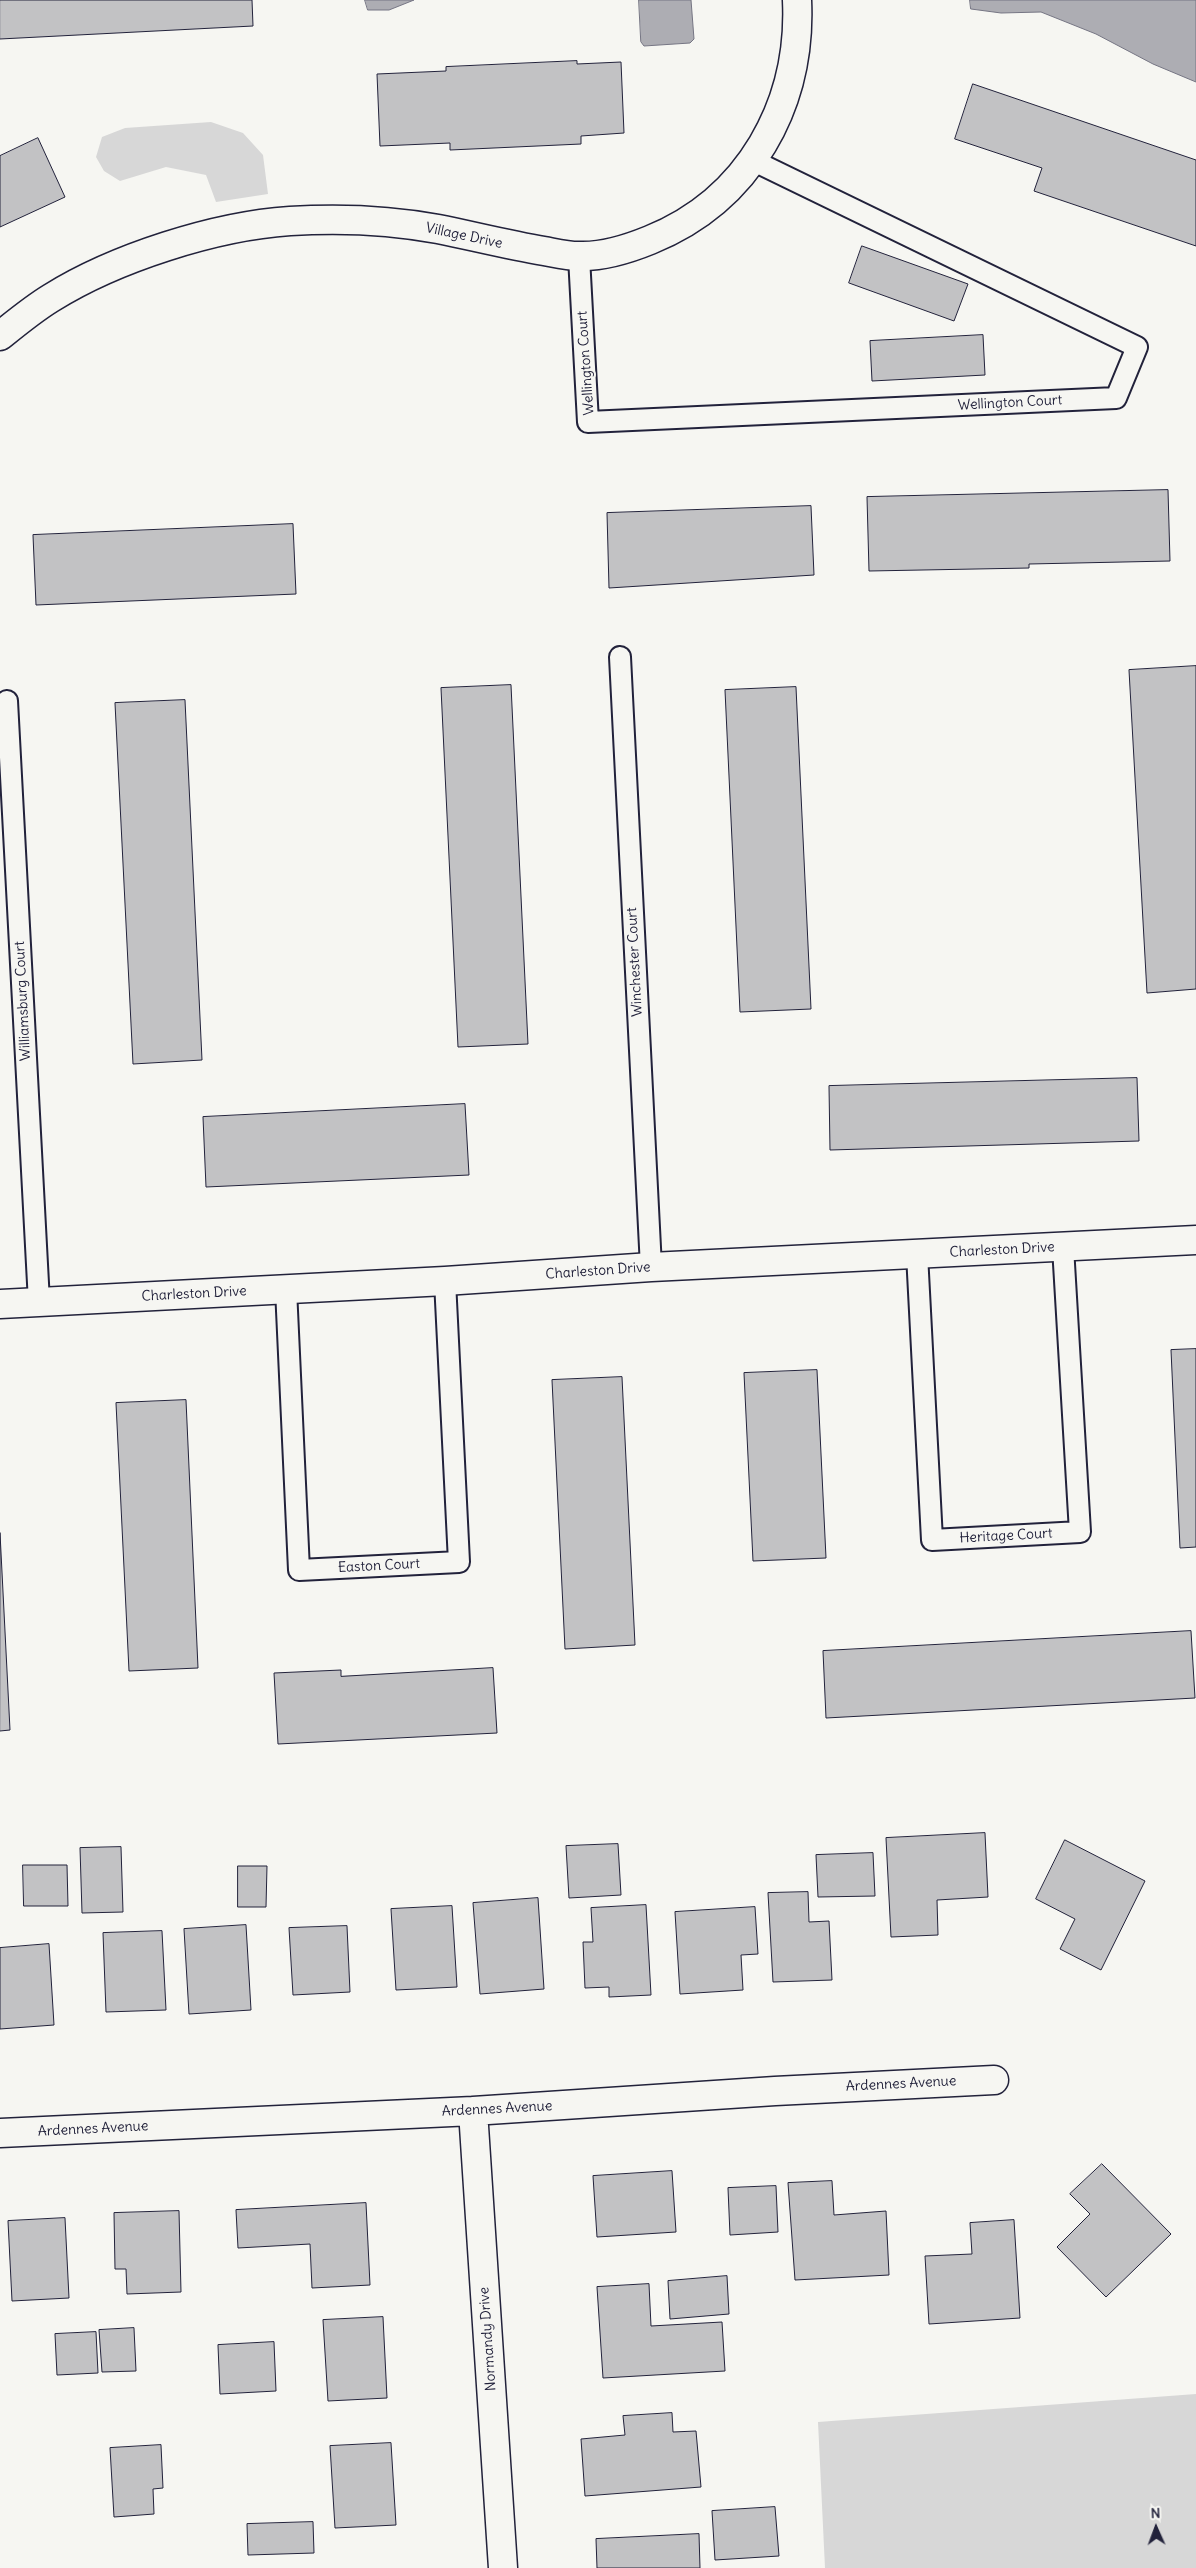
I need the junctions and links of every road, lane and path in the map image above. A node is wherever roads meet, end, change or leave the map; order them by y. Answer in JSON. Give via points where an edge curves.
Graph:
{"nodes":[{"id":1,"x":797,"y":0,"type":"edge"},
{"id":2,"x":754,"y":161,"type":"junction"},
{"id":3,"x":579,"y":256,"type":"junction"},
{"id":4,"x":0,"y":336,"type":"edge"},
{"id":5,"x":620,"y":657,"type":"dead end"},
{"id":6,"x":6,"y":701,"type":"dead end"},
{"id":7,"x":1196,"y":1240,"type":"edge"},
{"id":8,"x":1063,"y":1247,"type":"junction"},
{"id":9,"x":917,"y":1254,"type":"junction"},
{"id":10,"x":651,"y":1267,"type":"junction"},
{"id":11,"x":446,"y":1281,"type":"junction"},
{"id":12,"x":286,"y":1289,"type":"junction"},
{"id":13,"x":39,"y":1302,"type":"junction"},
{"id":14,"x":0,"y":1304,"type":"edge"},
{"id":15,"x":994,"y":2080,"type":"dead end"},
{"id":16,"x":473,"y":2111,"type":"junction"},
{"id":17,"x":0,"y":2133,"type":"edge"},
{"id":18,"x":503,"y":2568,"type":"edge"}],
"edges":[{"from":1,"to":2,"type":"street","name":"Village Drive","via":[[795,57],[779,113]]},
{"from":2,"to":3,"type":"street","name":"Village Drive","via":[[722,196],[678,229],[625,251]]},
{"from":2,"to":3,"type":"lane","name":"Wellington Court","via":[[1137,347],[1116,398],[588,422]]},
{"from":3,"to":4,"type":"street","name":"Village Drive","via":[[387,222],[287,222],[196,238],[146,253],[51,298]]},
{"from":5,"to":10,"type":"lane","name":"Winchester Court"},
{"from":6,"to":13,"type":"lane","name":"Williamsburg Court"},
{"from":7,"to":8,"type":"street","name":"Charleston Drive"},
{"from":8,"to":9,"type":"street","name":"Charleston Drive"},
{"from":8,"to":9,"type":"lane","name":"Heritage Court","via":[[1080,1532],[932,1540]]},
{"from":9,"to":10,"type":"street","name":"Charleston Drive"},
{"from":10,"to":11,"type":"street","name":"Charleston Drive"},
{"from":11,"to":12,"type":"street","name":"Charleston Drive"},
{"from":11,"to":12,"type":"lane","name":"Easton Court","via":[[459,1562],[299,1570]]},
{"from":12,"to":13,"type":"street","name":"Charleston Drive"},
{"from":13,"to":14,"type":"street","name":"Charleston Drive"},
{"from":15,"to":16,"type":"street","name":"Ardennes Avenue"},
{"from":16,"to":17,"type":"street","name":"Ardennes Avenue"},
{"from":16,"to":18,"type":"street","name":"Normandy Drive"}]}
